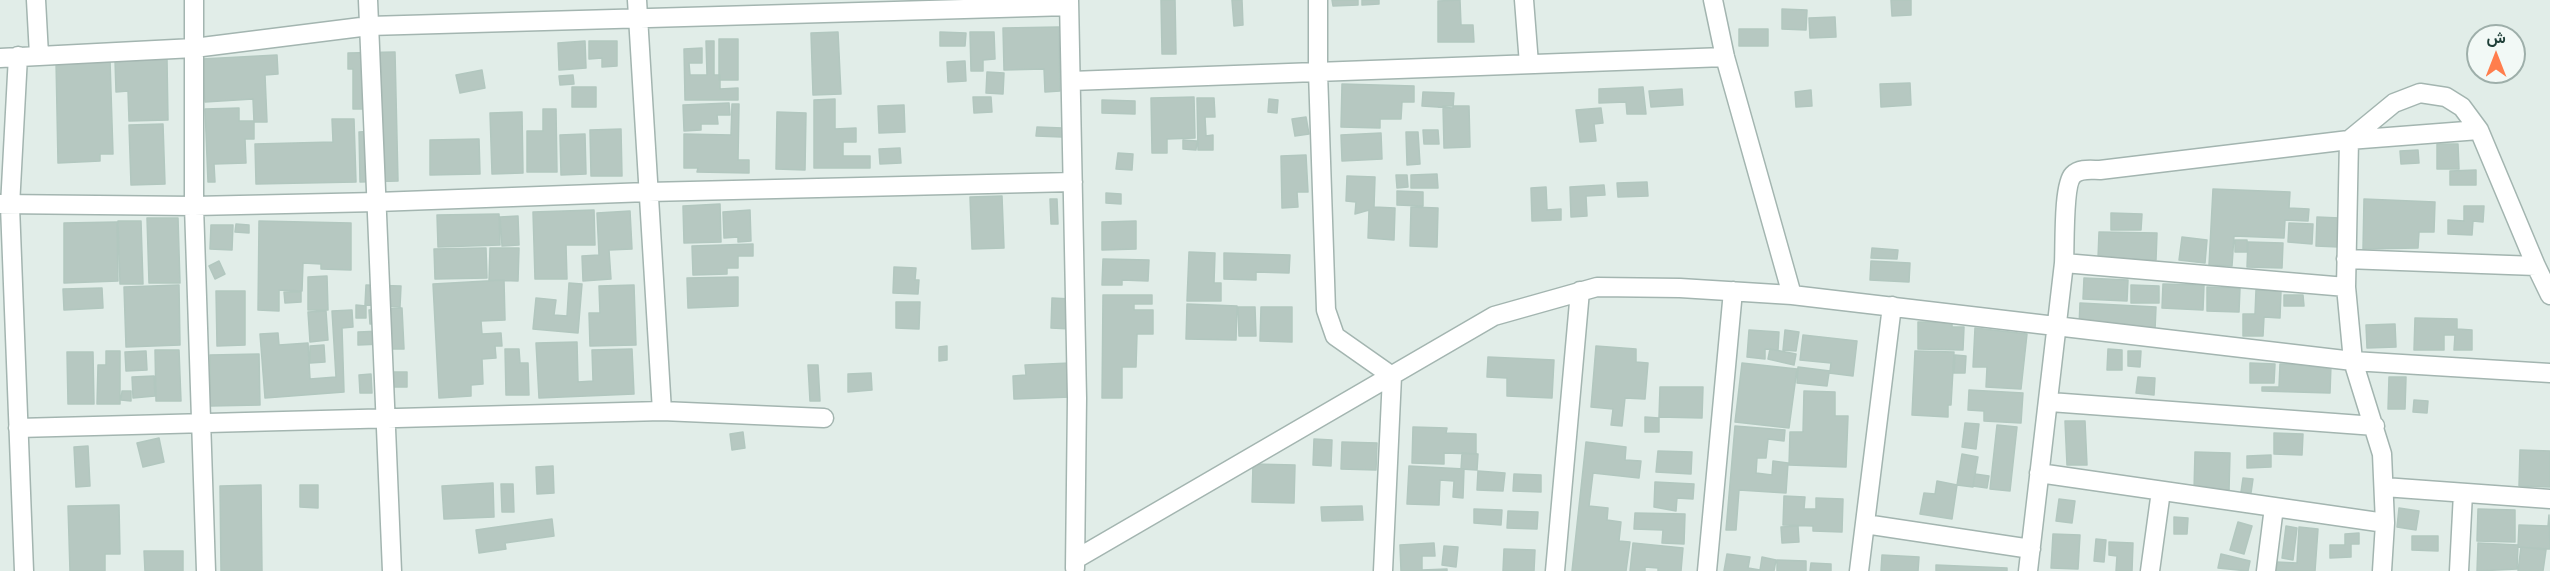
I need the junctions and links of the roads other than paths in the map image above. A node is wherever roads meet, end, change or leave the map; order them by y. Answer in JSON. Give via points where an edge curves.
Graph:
{"nodes":[{"id":1,"x":36,"y":0,"type":"edge"},
{"id":2,"x":194,"y":0,"type":"edge"},
{"id":3,"x":368,"y":0,"type":"edge"},
{"id":4,"x":1318,"y":0,"type":"edge"},
{"id":5,"x":1524,"y":0,"type":"edge"},
{"id":6,"x":1713,"y":0,"type":"edge"},
{"id":7,"x":1069,"y":3,"type":"edge"},
{"id":8,"x":637,"y":8,"type":"edge"},
{"id":9,"x":369,"y":26,"type":"junction"},
{"id":10,"x":0,"y":48,"type":"edge"},
{"id":11,"x":194,"y":48,"type":"junction"},
{"id":12,"x":39,"y":55,"type":"junction"},
{"id":13,"x":6,"y":57,"type":"edge"},
{"id":14,"x":1725,"y":57,"type":"junction"},
{"id":15,"x":1529,"y":64,"type":"junction"},
{"id":16,"x":1318,"y":72,"type":"junction"},
{"id":17,"x":1071,"y":81,"type":"junction"},
{"id":18,"x":2479,"y":130,"type":"junction"},
{"id":19,"x":2349,"y":140,"type":"junction"},
{"id":20,"x":1072,"y":182,"type":"junction"},
{"id":21,"x":648,"y":192,"type":"junction"},
{"id":22,"x":377,"y":202,"type":"junction"},
{"id":23,"x":5,"y":205,"type":"edge"},
{"id":24,"x":194,"y":206,"type":"junction"},
{"id":25,"x":2346,"y":259,"type":"junction"},
{"id":26,"x":2064,"y":263,"type":"junction"},
{"id":27,"x":2536,"y":266,"type":"junction"},
{"id":28,"x":2346,"y":287,"type":"junction"},
{"id":29,"x":1580,"y":291,"type":"junction"},
{"id":30,"x":1733,"y":291,"type":"junction"},
{"id":31,"x":1792,"y":295,"type":"junction"},
{"id":32,"x":2550,"y":295,"type":"edge"},
{"id":33,"x":1892,"y":306,"type":"junction"},
{"id":34,"x":2059,"y":325,"type":"junction"},
{"id":35,"x":2353,"y":361,"type":"junction"},
{"id":36,"x":2550,"y":373,"type":"edge"},
{"id":37,"x":1392,"y":376,"type":"junction"},
{"id":38,"x":2050,"y":402,"type":"junction"},
{"id":39,"x":662,"y":411,"type":"junction"},
{"id":40,"x":386,"y":418,"type":"junction"},
{"id":41,"x":824,"y":418,"type":"dead end"},
{"id":42,"x":202,"y":424,"type":"junction"},
{"id":43,"x":2375,"y":426,"type":"junction"},
{"id":44,"x":18,"y":428,"type":"junction"},
{"id":45,"x":2039,"y":473,"type":"junction"},
{"id":46,"x":2384,"y":487,"type":"junction"},
{"id":47,"x":2161,"y":490,"type":"junction"},
{"id":48,"x":2463,"y":493,"type":"junction"},
{"id":49,"x":2550,"y":499,"type":"edge"},
{"id":50,"x":2274,"y":507,"type":"junction"},
{"id":51,"x":2385,"y":523,"type":"junction"},
{"id":52,"x":1865,"y":524,"type":"junction"},
{"id":53,"x":2031,"y":549,"type":"junction"},
{"id":54,"x":1075,"y":565,"type":"edge"},
{"id":55,"x":24,"y":571,"type":"edge"},
{"id":56,"x":206,"y":571,"type":"edge"},
{"id":57,"x":392,"y":571,"type":"edge"},
{"id":58,"x":1383,"y":571,"type":"edge"},
{"id":59,"x":1555,"y":571,"type":"edge"},
{"id":60,"x":1707,"y":571,"type":"edge"},
{"id":61,"x":1858,"y":571,"type":"edge"},
{"id":62,"x":2028,"y":571,"type":"edge"},
{"id":63,"x":2150,"y":571,"type":"edge"},
{"id":64,"x":2266,"y":571,"type":"edge"},
{"id":65,"x":2382,"y":571,"type":"edge"},
{"id":66,"x":2459,"y":571,"type":"edge"}],
"edges":[{"from":1,"to":12,"type":"street"},
{"from":2,"to":11,"type":"street"},
{"from":3,"to":9,"type":"street"},
{"from":4,"to":16,"type":"street"},
{"from":5,"to":15,"type":"street"},
{"from":6,"to":14,"type":"street"},
{"from":7,"to":8,"type":"street"},
{"from":7,"to":17,"type":"street"},
{"from":8,"to":9,"type":"street"},
{"from":8,"to":21,"type":"street"},
{"from":9,"to":11,"type":"street"},
{"from":9,"to":22,"type":"street"},
{"from":10,"to":13,"type":"street"},
{"from":11,"to":12,"type":"street"},
{"from":11,"to":24,"type":"street"},
{"from":12,"to":13,"type":"street"},
{"from":13,"to":23,"type":"street"},
{"from":14,"to":15,"type":"street"},
{"from":14,"to":31,"type":"street"},
{"from":15,"to":16,"type":"street"},
{"from":16,"to":17,"type":"street"},
{"from":16,"to":37,"type":"street","via":[[1326,310],[1335,336]]},
{"from":17,"to":20,"type":"street"},
{"from":18,"to":19,"type":"street"},
{"from":18,"to":19,"type":"street","via":[[2462,107],[2446,97],[2420,93],[2394,103]]},
{"from":18,"to":27,"type":"street"},
{"from":19,"to":25,"type":"street"},
{"from":19,"to":26,"type":"street","via":[[2082,170],[2072,175],[2069,184]]},
{"from":20,"to":21,"type":"street"},
{"from":20,"to":54,"type":"street","via":[[1077,398]]},
{"from":21,"to":22,"type":"street"},
{"from":21,"to":39,"type":"street"},
{"from":22,"to":24,"type":"street"},
{"from":22,"to":40,"type":"street"},
{"from":23,"to":24,"type":"street"},
{"from":23,"to":44,"type":"street"},
{"from":24,"to":42,"type":"street"},
{"from":25,"to":27,"type":"street"},
{"from":25,"to":28,"type":"street"},
{"from":26,"to":28,"type":"street"},
{"from":26,"to":34,"type":"street"},
{"from":27,"to":32,"type":"street"},
{"from":28,"to":35,"type":"street"},
{"from":29,"to":30,"type":"street","via":[[1597,287]]},
{"from":29,"to":37,"type":"street","via":[[1494,316]]},
{"from":29,"to":59,"type":"street"},
{"from":30,"to":31,"type":"street"},
{"from":30,"to":60,"type":"street"},
{"from":31,"to":33,"type":"street"},
{"from":33,"to":34,"type":"street"},
{"from":33,"to":52,"type":"street"},
{"from":34,"to":35,"type":"street"},
{"from":34,"to":38,"type":"street"},
{"from":35,"to":36,"type":"street"},
{"from":35,"to":43,"type":"street"},
{"from":37,"to":54,"type":"street"},
{"from":37,"to":58,"type":"street"},
{"from":38,"to":43,"type":"street"},
{"from":38,"to":45,"type":"street"},
{"from":39,"to":40,"type":"street"},
{"from":39,"to":41,"type":"street"},
{"from":40,"to":42,"type":"street"},
{"from":40,"to":57,"type":"street"},
{"from":42,"to":44,"type":"street"},
{"from":42,"to":56,"type":"street"},
{"from":43,"to":46,"type":"street"},
{"from":44,"to":55,"type":"street"},
{"from":45,"to":47,"type":"street"},
{"from":45,"to":53,"type":"street"},
{"from":46,"to":48,"type":"street"},
{"from":46,"to":51,"type":"street"},
{"from":47,"to":50,"type":"street"},
{"from":47,"to":63,"type":"street"},
{"from":48,"to":49,"type":"street"},
{"from":48,"to":66,"type":"street"},
{"from":50,"to":51,"type":"street"},
{"from":50,"to":64,"type":"street"},
{"from":51,"to":65,"type":"street"},
{"from":52,"to":53,"type":"street"},
{"from":52,"to":61,"type":"street"},
{"from":53,"to":62,"type":"street"}]}
